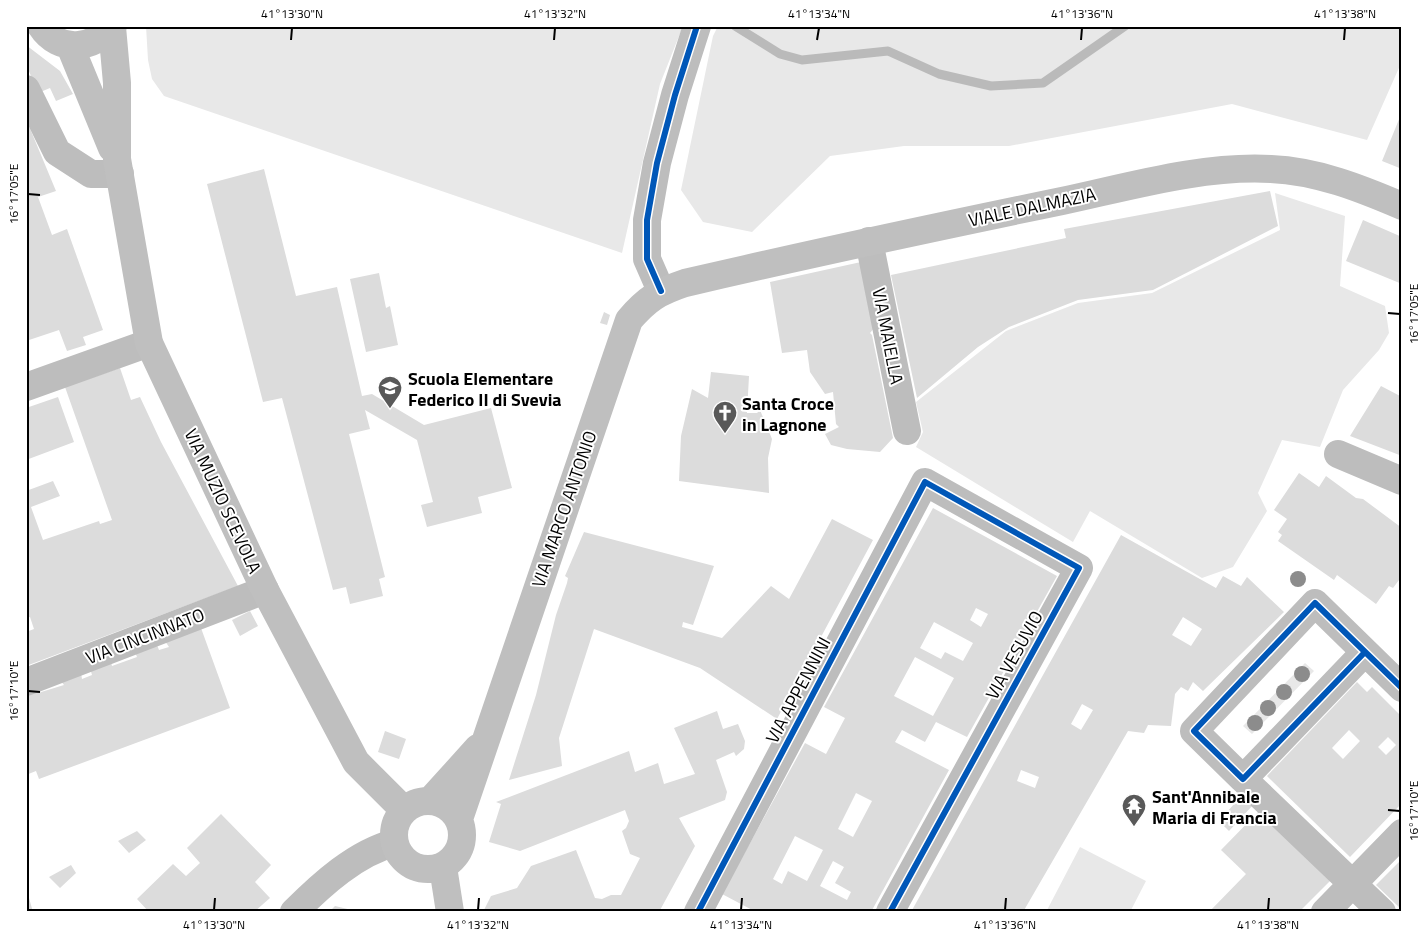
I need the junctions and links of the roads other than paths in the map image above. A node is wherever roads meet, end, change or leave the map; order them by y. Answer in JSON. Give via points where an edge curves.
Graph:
{"nodes":[{"id":1,"x":41,"y":26,"type":"edge"},
{"id":2,"x":113,"y":27,"type":"edge"},
{"id":3,"x":696,"y":28,"type":"edge"},
{"id":4,"x":70,"y":46,"type":"junction"},
{"id":5,"x":26,"y":89,"type":"edge"},
{"id":6,"x":118,"y":166,"type":"junction"},
{"id":7,"x":1402,"y":206,"type":"edge"},
{"id":8,"x":869,"y":241,"type":"junction"},
{"id":9,"x":661,"y":291,"type":"junction"},
{"id":10,"x":149,"y":343,"type":"junction"},
{"id":11,"x":26,"y":387,"type":"edge"},
{"id":12,"x":907,"y":431,"type":"dead end"},
{"id":13,"x":1338,"y":454,"type":"dead end"},
{"id":14,"x":1402,"y":481,"type":"edge"},
{"id":15,"x":925,"y":482,"type":"joint"},
{"id":16,"x":265,"y":590,"type":"junction"},
{"id":17,"x":1365,"y":652,"type":"junction"},
{"id":18,"x":26,"y":682,"type":"edge"},
{"id":19,"x":1402,"y":688,"type":"edge"},
{"id":20,"x":486,"y":739,"type":"junction"},
{"id":21,"x":1243,"y":779,"type":"junction"},
{"id":22,"x":431,"y":800,"type":"junction"},
{"id":23,"x":404,"y":810,"type":"junction"},
{"id":24,"x":459,"y":820,"type":"junction"},
{"id":25,"x":1402,"y":833,"type":"edge"},
{"id":26,"x":394,"y":843,"type":"junction"},
{"id":27,"x":442,"y":867,"type":"junction"},
{"id":28,"x":1353,"y":884,"type":"junction"},
{"id":29,"x":709,"y":908,"type":"edge"},
{"id":30,"x":294,"y":912,"type":"edge"},
{"id":31,"x":450,"y":912,"type":"edge"},
{"id":32,"x":890,"y":912,"type":"edge"},
{"id":33,"x":1325,"y":912,"type":"edge"},
{"id":34,"x":1382,"y":912,"type":"edge"}],
"edges":[{"from":1,"to":4,"type":"main road","via":[[57,41]]},
{"from":2,"to":4,"type":"main road","via":[[102,38],[87,45]]},
{"from":2,"to":6,"type":"main road","name":"VIA MUZIO SCEVOLA"},
{"from":3,"to":9,"type":"street","via":[[657,163],[646,220],[647,259]]},
{"from":4,"to":6,"type":"main road","name":"VIA MUZIO SCEVOLA"},
{"from":5,"to":6,"type":"street","via":[[57,152],[91,174]]},
{"from":6,"to":10,"type":"main road","name":"VIA MUZIO SCEVOLA"},
{"from":7,"to":8,"type":"main road","name":"VIALE DALMAZIA","via":[[1338,181],[1290,170],[1231,170],[1168,179]]},
{"from":8,"to":9,"type":"main road","name":"VIALE DALMAZIA"},
{"from":8,"to":12,"type":"street","name":"VIA MAIELLA"},
{"from":9,"to":20,"type":"main road","name":"VIA MARCO ANTONIO","via":[[644,303],[629,320]]},
{"from":10,"to":11,"type":"street"},
{"from":10,"to":16,"type":"main road","name":"VIA MUZIO SCEVOLA"},
{"from":13,"to":14,"type":"street"},
{"from":15,"to":29,"type":"street","name":"VIA APPENNINI"},
{"from":15,"to":32,"type":"street","name":"VIA VESUVIO","via":[[1079,568]]},
{"from":16,"to":18,"type":"street","name":"VIA CINCINNATO"},
{"from":16,"to":23,"type":"main road","name":"VIA MUZIO SCEVOLA","via":[[356,762]]},
{"from":17,"to":19,"type":"street"},
{"from":17,"to":21,"type":"street"},
{"from":17,"to":21,"type":"street","via":[[1315,603],[1194,731]]},
{"from":20,"to":22,"type":"main road","name":"VIA MARCO ANTONIO"},
{"from":20,"to":24,"type":"main road","name":"VIA MARCO ANTONIO"},
{"from":21,"to":28,"type":"street"},
{"from":22,"to":23,"type":"main road","via":[[412,804]]},
{"from":22,"to":24,"type":"main road","via":[[452,810]]},
{"from":23,"to":26,"type":"main road","via":[[397,819]]},
{"from":24,"to":27,"type":"main road","via":[[462,841],[452,860]]},
{"from":25,"to":28,"type":"street"},
{"from":26,"to":27,"type":"main road","via":[[398,852],[413,866]]},
{"from":26,"to":30,"type":"street","via":[[374,848],[319,887]]},
{"from":27,"to":31,"type":"main road"},
{"from":28,"to":33,"type":"street"},
{"from":28,"to":34,"type":"street"}]}
